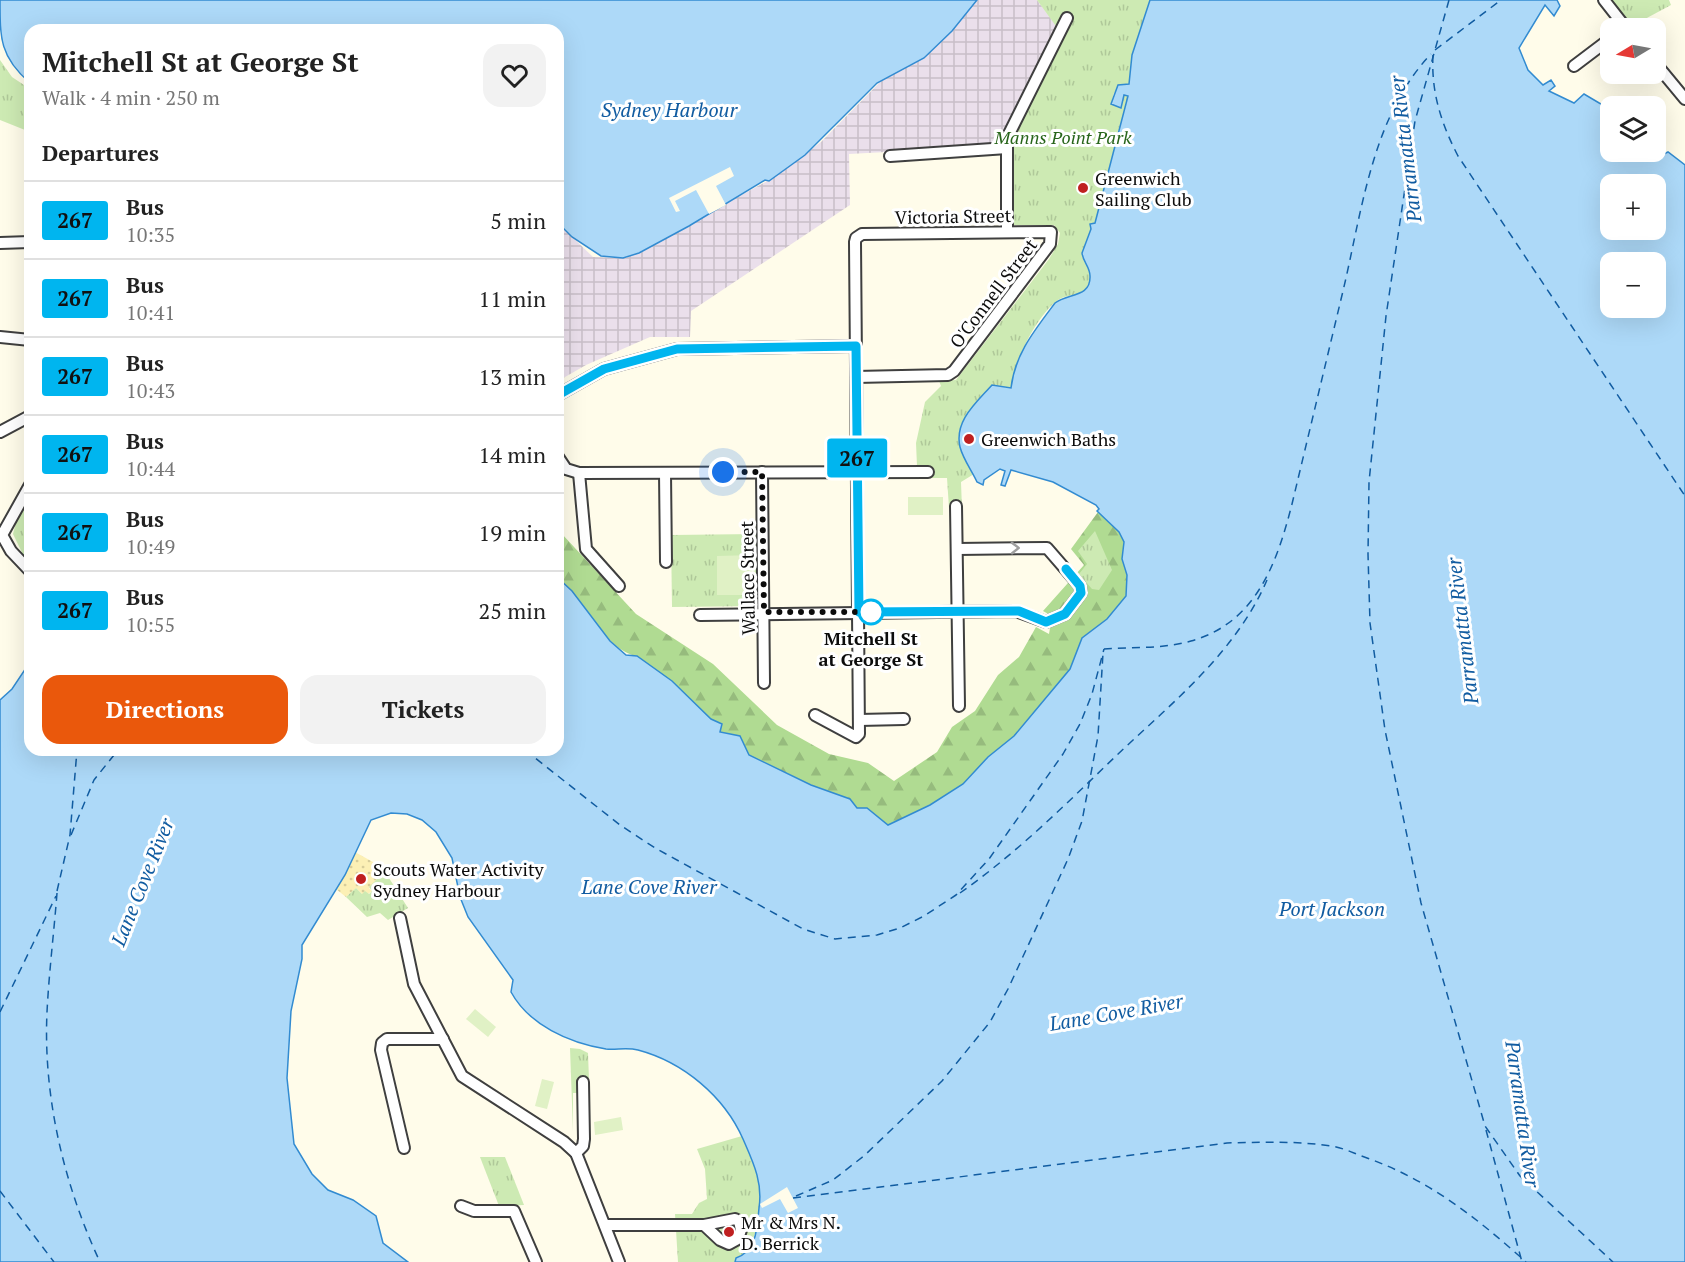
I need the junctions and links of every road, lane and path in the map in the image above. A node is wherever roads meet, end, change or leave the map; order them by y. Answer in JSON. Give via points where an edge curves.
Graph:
{"nodes":[{"id":1,"x":1604,"y":0,"type":"edge"},
{"id":2,"x":1067,"y":18,"type":"dead end"},
{"id":3,"x":1618,"y":18,"type":"edge"},
{"id":4,"x":1600,"y":46,"type":"edge"},
{"id":5,"x":1574,"y":66,"type":"dead end"},
{"id":6,"x":1666,"y":76,"type":"edge"},
{"id":7,"x":1685,"y":99,"type":"edge"},
{"id":8,"x":1007,"y":148,"type":"junction"},
{"id":9,"x":890,"y":156,"type":"dead end"},
{"id":10,"x":1045,"y":230,"type":"joint"},
{"id":11,"x":1008,"y":231,"type":"junction"},
{"id":12,"x":24,"y":242,"type":"edge"},
{"id":13,"x":0,"y":243,"type":"edge"},
{"id":14,"x":0,"y":337,"type":"edge"},
{"id":15,"x":24,"y":339,"type":"edge"},
{"id":16,"x":856,"y":346,"type":"junction"},
{"id":17,"x":856,"y":376,"type":"junction"},
{"id":18,"x":564,"y":392,"type":"edge"},
{"id":19,"x":24,"y":419,"type":"edge"},
{"id":20,"x":0,"y":432,"type":"edge"},
{"id":21,"x":564,"y":466,"type":"edge"},
{"id":22,"x":762,"y":472,"type":"junction"},
{"id":23,"x":857,"y":472,"type":"junction"},
{"id":24,"x":928,"y":472,"type":"dead end"},
{"id":25,"x":579,"y":473,"type":"junction"},
{"id":26,"x":665,"y":473,"type":"junction"},
{"id":27,"x":24,"y":496,"type":"edge"},
{"id":28,"x":956,"y":506,"type":"dead end"},
{"id":29,"x":957,"y":549,"type":"junction"},
{"id":30,"x":666,"y":562,"type":"dead end"},
{"id":31,"x":24,"y":565,"type":"edge"},
{"id":32,"x":619,"y":586,"type":"dead end"},
{"id":33,"x":957,"y":611,"type":"junction"},
{"id":34,"x":764,"y":612,"type":"junction"},
{"id":35,"x":859,"y":612,"type":"junction"},
{"id":36,"x":700,"y":615,"type":"dead end"},
{"id":37,"x":764,"y":683,"type":"dead end"},
{"id":38,"x":959,"y":706,"type":"dead end"},
{"id":39,"x":815,"y":715,"type":"dead end"},
{"id":40,"x":904,"y":719,"type":"dead end"},
{"id":41,"x":859,"y":720,"type":"junction"},
{"id":42,"x":400,"y":918,"type":"dead end"},
{"id":43,"x":443,"y":1039,"type":"junction"},
{"id":44,"x":583,"y":1082,"type":"dead end"},
{"id":45,"x":404,"y":1148,"type":"dead end"},
{"id":46,"x":576,"y":1153,"type":"junction"},
{"id":47,"x":461,"y":1206,"type":"dead end"},
{"id":48,"x":704,"y":1225,"type":"dead end"},
{"id":49,"x":605,"y":1226,"type":"junction"},
{"id":50,"x":536,"y":1262,"type":"edge"},
{"id":51,"x":619,"y":1262,"type":"edge"}],
"edges":[{"from":1,"to":3,"type":"street"},
{"from":2,"to":8,"type":"street","via":[[1007,138]]},
{"from":4,"to":5,"type":"street"},
{"from":6,"to":7,"type":"street"},
{"from":8,"to":9,"type":"street"},
{"from":8,"to":11,"type":"street"},
{"from":10,"to":11,"type":"street","name":"Victoria Street"},
{"from":10,"to":17,"type":"street","name":"O'Connell Street","via":[[1053,234],[1050,244],[954,371],[948,375]]},
{"from":11,"to":16,"type":"street","name":"Victoria Street","via":[[862,234],[855,242]]},
{"from":12,"to":13,"type":"street"},
{"from":14,"to":15,"type":"street"},
{"from":16,"to":17,"type":"street"},
{"from":16,"to":18,"type":"street","via":[[677,349],[604,369]]},
{"from":17,"to":23,"type":"street"},
{"from":19,"to":20,"type":"street"},
{"from":21,"to":25,"type":"street"},
{"from":22,"to":23,"type":"street"},
{"from":22,"to":26,"type":"street"},
{"from":22,"to":34,"type":"street","name":"Wallace Street"},
{"from":23,"to":24,"type":"street"},
{"from":23,"to":35,"type":"street"},
{"from":25,"to":26,"type":"street"},
{"from":25,"to":32,"type":"street","via":[[586,549]]},
{"from":26,"to":30,"type":"street"},
{"from":27,"to":31,"type":"street","via":[[2,535]]},
{"from":28,"to":29,"type":"street"},
{"from":29,"to":33,"type":"street"},
{"from":29,"to":33,"type":"street","one_way":true,"via":[[1050,550],[1082,591],[1065,614],[1043,622],[1019,611]]},
{"from":33,"to":35,"type":"street"},
{"from":33,"to":38,"type":"street"},
{"from":34,"to":35,"type":"street"},
{"from":34,"to":36,"type":"street"},
{"from":34,"to":37,"type":"street","name":"Wallace Street"},
{"from":35,"to":41,"type":"street"},
{"from":39,"to":41,"type":"street","via":[[856,737]]},
{"from":40,"to":41,"type":"street"},
{"from":42,"to":43,"type":"street","via":[[414,984]]},
{"from":43,"to":45,"type":"street","via":[[387,1039],[382,1043]]},
{"from":43,"to":46,"type":"street","via":[[462,1076]]},
{"from":44,"to":46,"type":"street","via":[[584,1139]]},
{"from":46,"to":49,"type":"street"},
{"from":47,"to":50,"type":"street","via":[[474,1211],[514,1211]]},
{"from":48,"to":49,"type":"street"},
{"from":49,"to":51,"type":"street"}]}
